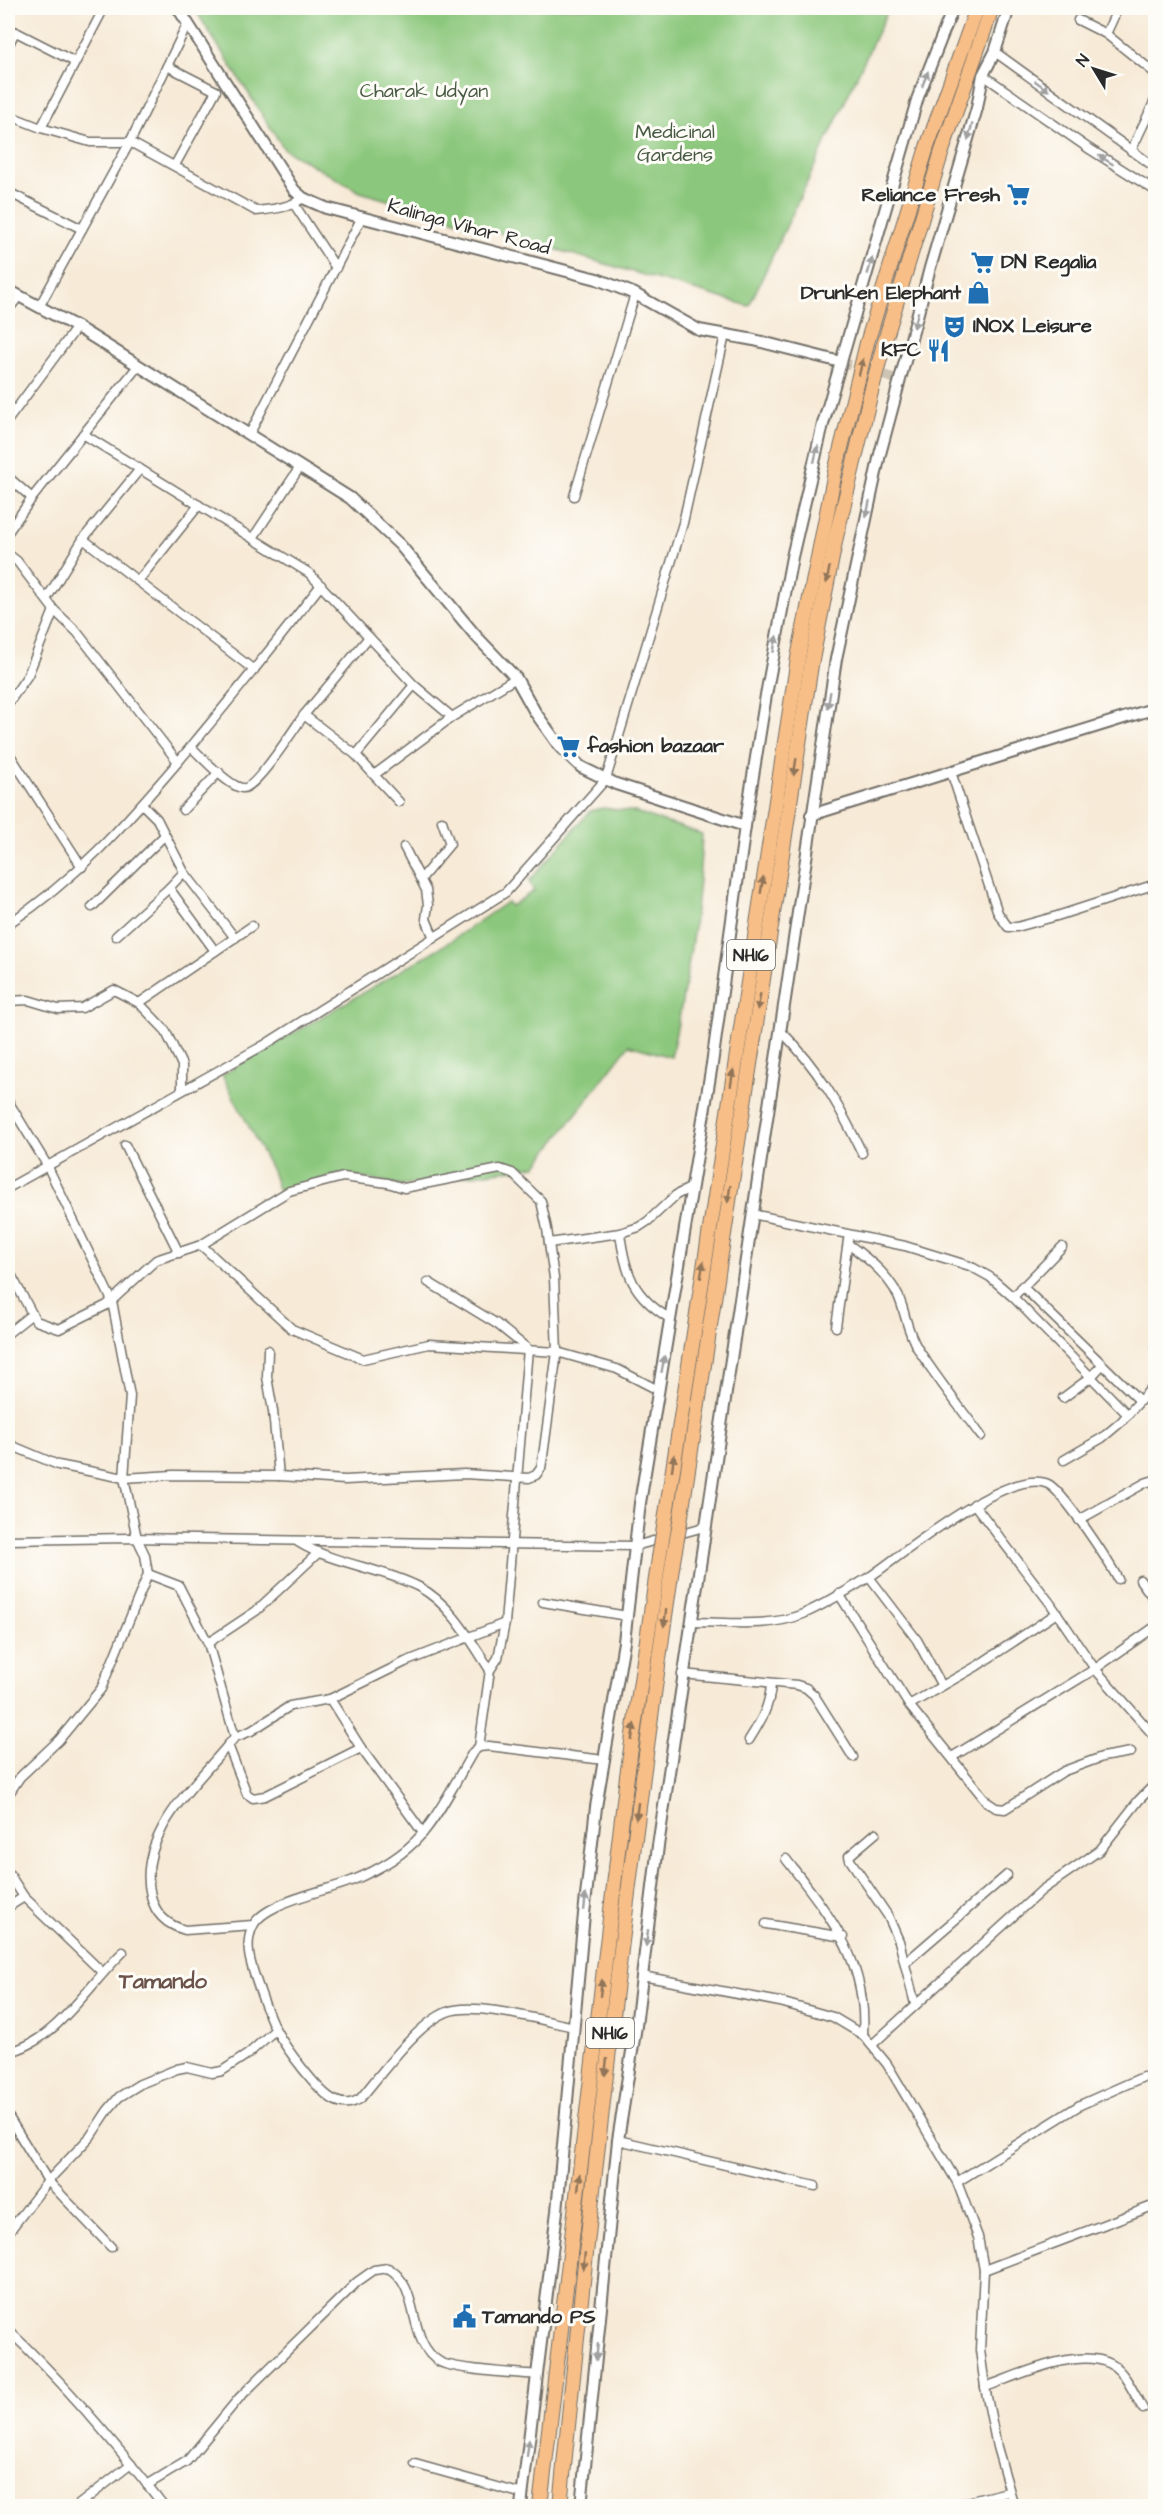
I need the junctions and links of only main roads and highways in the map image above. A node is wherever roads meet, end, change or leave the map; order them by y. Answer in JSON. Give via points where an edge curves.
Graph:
{"nodes":[{"id":1,"x":977,"y":8,"type":"edge"},
{"id":2,"x":992,"y":8,"type":"edge"},
{"id":3,"x":540,"y":2506,"type":"edge"},
{"id":4,"x":560,"y":2506,"type":"edge"}],
"edges":[{"from":3,"to":1,"type":"highway","number":"NH16","one_way":true,"bridge":true,"via":[[627,1776],[798,658],[833,483],[867,343],[927,147]]},
{"from":2,"to":4,"type":"highway","number":"NH16","one_way":true,"bridge":true,"via":[[942,151],[883,347],[836,537],[811,665],[641,1780]]}]}
